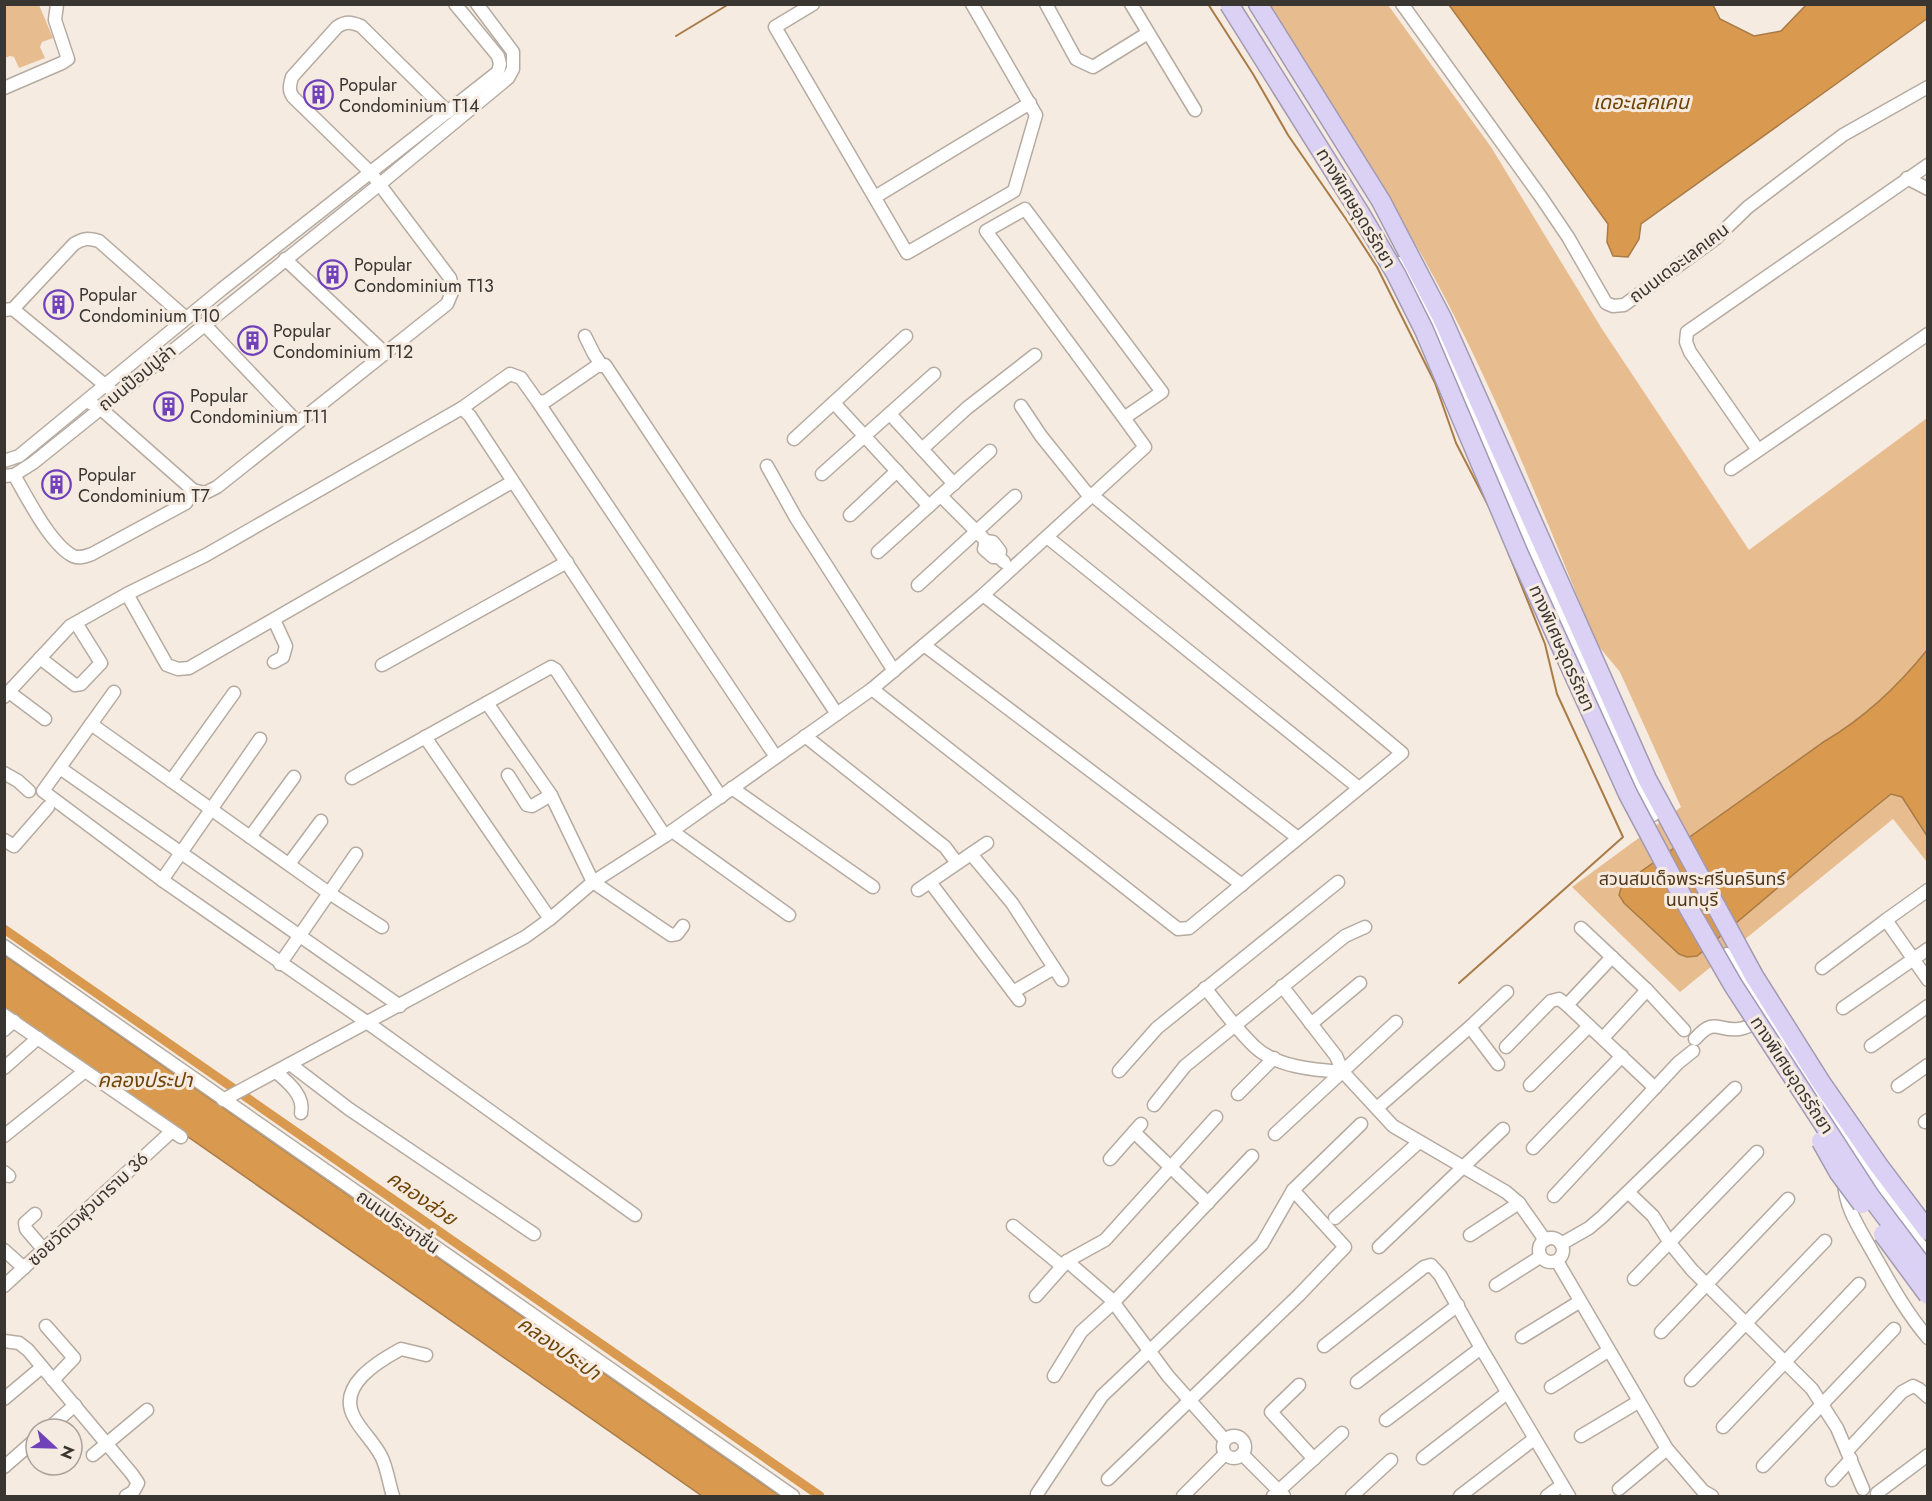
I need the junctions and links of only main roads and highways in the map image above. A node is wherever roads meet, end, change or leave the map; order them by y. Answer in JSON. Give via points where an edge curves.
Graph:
{"nodes":[{"id":1,"x":1229,"y":4,"type":"edge"},
{"id":2,"x":1258,"y":4,"type":"edge"},
{"id":3,"x":1733,"y":985,"type":"junction"},
{"id":4,"x":1870,"y":1165,"type":"junction"},
{"id":5,"x":1928,"y":1213,"type":"edge"},
{"id":6,"x":1928,"y":1231,"type":"edge"},
{"id":7,"x":1928,"y":1273,"type":"edge"},
{"id":8,"x":1928,"y":1296,"type":"edge"}],
"edges":[{"from":1,"to":3,"type":"highway","name":"ทางพิเศษอุดรรัถยา","bridge":true,"via":[[1396,274],[1628,794]]},
{"from":2,"to":4,"type":"highway","name":"ทางพิเศษอุดรรัถยา","via":[[1381,201],[1442,318],[1647,780],[1754,976]]},
{"from":3,"to":7,"type":"highway","name":"ทางพิเศษอุดรรัถยา","bridge":true,"via":[[1870,1196]]},
{"from":3,"to":8,"type":"highway","bridge":true,"via":[[1839,1173]]},
{"from":4,"to":5,"type":"highway"},
{"from":4,"to":6,"type":"highway","name":"ทางพิเศษอุดรรัถยา"}]}
